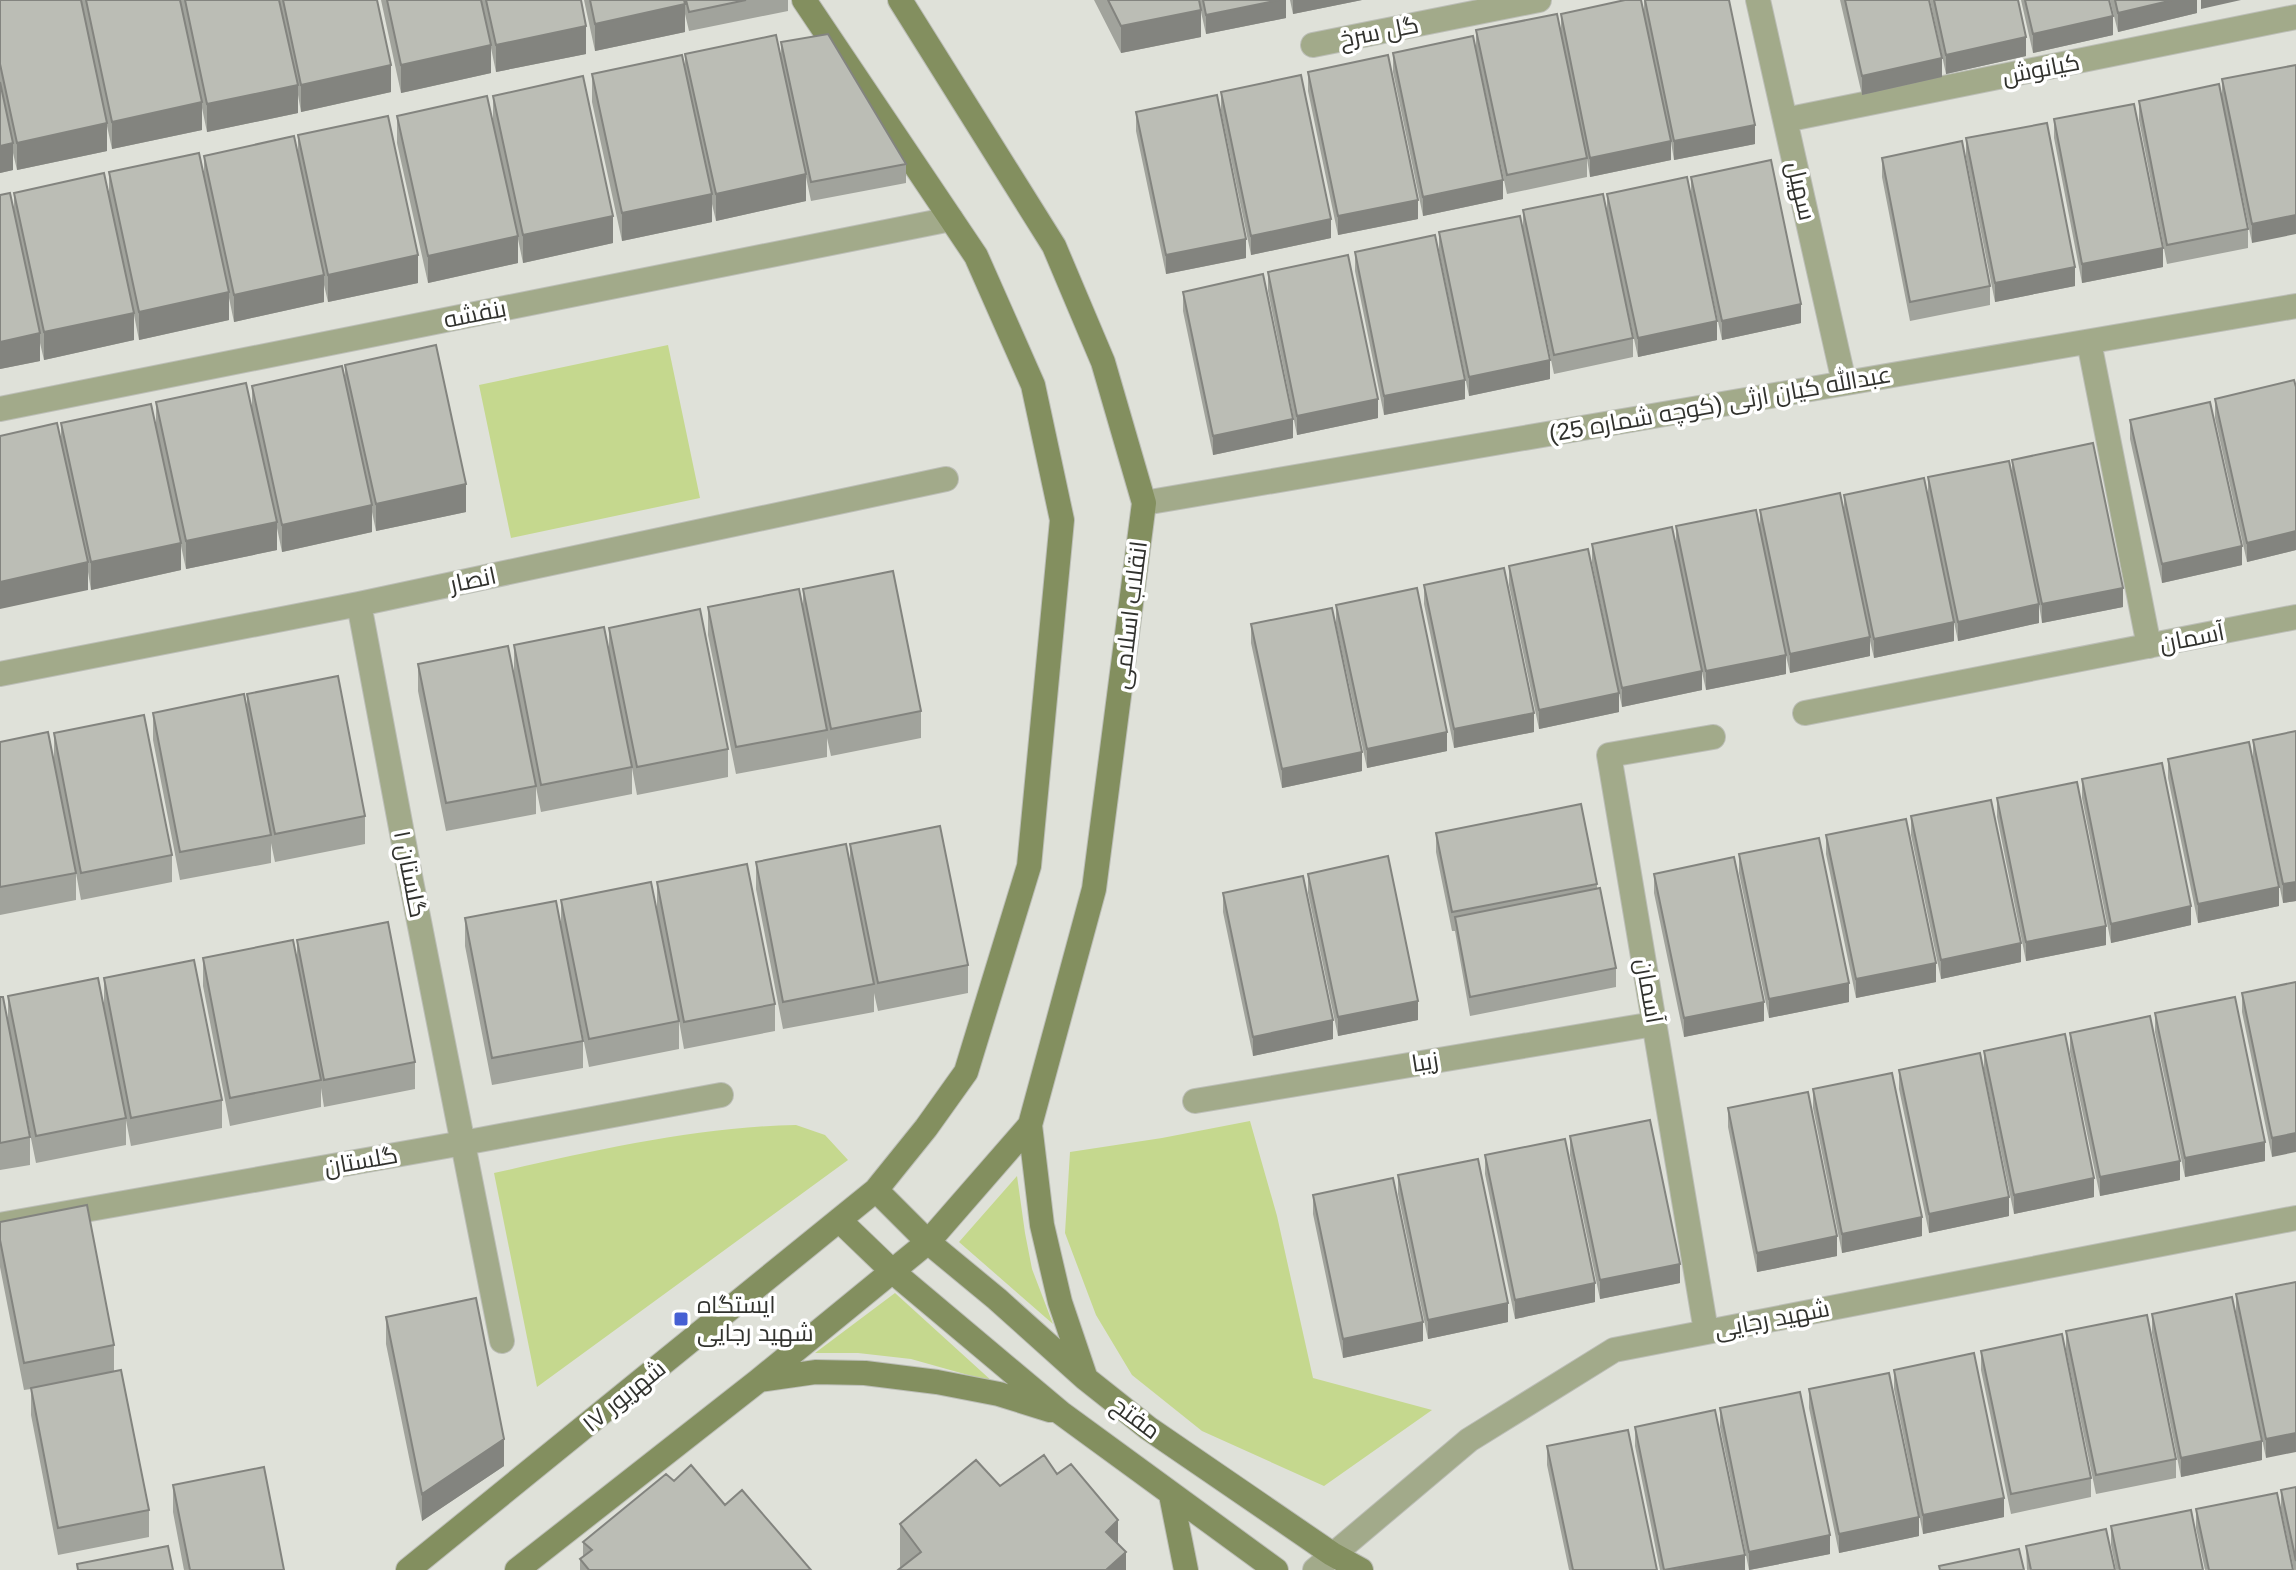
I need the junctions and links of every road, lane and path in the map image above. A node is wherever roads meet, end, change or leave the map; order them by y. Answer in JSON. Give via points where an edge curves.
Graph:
{"nodes":[{"id":1,"x":804,"y":0,"type":"edge"},
{"id":2,"x":900,"y":0,"type":"edge"},
{"id":3,"x":1539,"y":0,"type":"edge"},
{"id":4,"x":1758,"y":0,"type":"edge"},
{"id":5,"x":2296,"y":17,"type":"edge"},
{"id":6,"x":1313,"y":45,"type":"dead end"},
{"id":7,"x":1785,"y":120,"type":"junction"},
{"id":8,"x":951,"y":219,"type":"junction"},
{"id":9,"x":2296,"y":306,"type":"edge"},
{"id":10,"x":2089,"y":342,"type":"junction"},
{"id":11,"x":1844,"y":382,"type":"junction"},
{"id":12,"x":0,"y":409,"type":"edge"},
{"id":13,"x":946,"y":479,"type":"dead end"},
{"id":14,"x":1144,"y":503,"type":"junction"},
{"id":15,"x":359,"y":604,"type":"junction"},
{"id":16,"x":2296,"y":617,"type":"edge"},
{"id":17,"x":2149,"y":646,"type":"junction"},
{"id":18,"x":0,"y":674,"type":"edge"},
{"id":19,"x":1805,"y":713,"type":"dead end"},
{"id":20,"x":1713,"y":737,"type":"dead end"},
{"id":21,"x":1654,"y":1024,"type":"junction"},
{"id":22,"x":721,"y":1095,"type":"dead end"},
{"id":23,"x":1195,"y":1101,"type":"dead end"},
{"id":24,"x":1030,"y":1125,"type":"junction"},
{"id":25,"x":463,"y":1143,"type":"junction"},
{"id":26,"x":876,"y":1190,"type":"junction"},
{"id":27,"x":2296,"y":1218,"type":"edge"},
{"id":28,"x":839,"y":1220,"type":"junction"},
{"id":29,"x":0,"y":1225,"type":"edge"},
{"id":30,"x":928,"y":1242,"type":"junction"},
{"id":31,"x":892,"y":1271,"type":"junction"},
{"id":32,"x":1706,"y":1331,"type":"junction"},
{"id":33,"x":502,"y":1341,"type":"dead end"},
{"id":34,"x":1085,"y":1378,"type":"junction"},
{"id":35,"x":758,"y":1381,"type":"junction"},
{"id":36,"x":1061,"y":1413,"type":"junction"},
{"id":37,"x":1171,"y":1495,"type":"junction"},
{"id":38,"x":1324,"y":1562,"type":"edge"},
{"id":39,"x":408,"y":1570,"type":"edge"},
{"id":40,"x":517,"y":1570,"type":"edge"},
{"id":41,"x":1186,"y":1570,"type":"edge"},
{"id":42,"x":1276,"y":1570,"type":"edge"},
{"id":43,"x":1361,"y":1570,"type":"edge"}],
"edges":[{"from":1,"to":8,"type":"main road"},
{"from":2,"to":14,"type":"main road","name":"انقلاب اسلامی","via":[[1054,246],[1103,362]]},
{"from":3,"to":6,"type":"street","name":"گل سرخ"},
{"from":4,"to":7,"type":"street","name":"سهیل"},
{"from":5,"to":7,"type":"street","name":"کیانوش"},
{"from":7,"to":11,"type":"street","name":"سهیل"},
{"from":8,"to":12,"type":"street","name":"بنفشه"},
{"from":8,"to":26,"type":"main road","via":[[976,256],[1033,385],[1062,520],[1029,866],[966,1072]]},
{"from":9,"to":10,"type":"street","name":"عبدالله کیان ارثی (کوچه شماره 25)"},
{"from":10,"to":11,"type":"street","name":"عبدالله کیان ارثی (کوچه شماره 25)"},
{"from":10,"to":17,"type":"street"},
{"from":11,"to":14,"type":"street","name":"عبدالله کیان ارثی (کوچه شماره 25)"},
{"from":13,"to":15,"type":"street","name":"انصار"},
{"from":14,"to":24,"type":"main road","name":"انقلاب اسلامی","via":[[1094,889]]},
{"from":15,"to":18,"type":"street","name":"انصار"},
{"from":15,"to":25,"type":"street","name":"گلستان ۱"},
{"from":16,"to":17,"type":"street","name":"آسمان"},
{"from":17,"to":19,"type":"street","name":"آسمان"},
{"from":20,"to":21,"type":"street","name":"آسمان","via":[[1609,755]]},
{"from":21,"to":23,"type":"street","name":"زیبا"},
{"from":21,"to":32,"type":"street","name":"آسمان"},
{"from":22,"to":25,"type":"street","name":"گلستان"},
{"from":24,"to":30,"type":"main road","name":"انقلاب اسلامی"},
{"from":24,"to":34,"type":"main road","via":[[1042,1225]]},
{"from":25,"to":29,"type":"street","name":"گلستان"},
{"from":25,"to":33,"type":"street","name":"گلستان ۱"},
{"from":26,"to":28,"type":"main road","name":"۱۷ شهریور"},
{"from":26,"to":30,"type":"main road","name":"مفتح"},
{"from":27,"to":32,"type":"street","name":"شهید رجایی"},
{"from":28,"to":31,"type":"main road","name":"مفتح"},
{"from":28,"to":39,"type":"main road","name":"۱۷ شهریور"},
{"from":30,"to":31,"type":"main road"},
{"from":30,"to":34,"type":"main road","name":"مفتح"},
{"from":31,"to":35,"type":"main road"},
{"from":31,"to":36,"type":"main road","name":"مفتح"},
{"from":32,"to":38,"type":"street","name":"شهید رجایی","via":[[1614,1350],[1469,1440]]},
{"from":34,"to":38,"type":"main road","name":"مفتح"},
{"from":35,"to":36,"type":"main road","via":[[815,1372],[865,1373],[983,1391]]},
{"from":35,"to":40,"type":"main road"},
{"from":36,"to":37,"type":"main road","name":"مفتح"},
{"from":37,"to":41,"type":"main road"},
{"from":37,"to":42,"type":"main road","name":"مفتح"},
{"from":38,"to":43,"type":"main road","name":"مفتح"}]}
